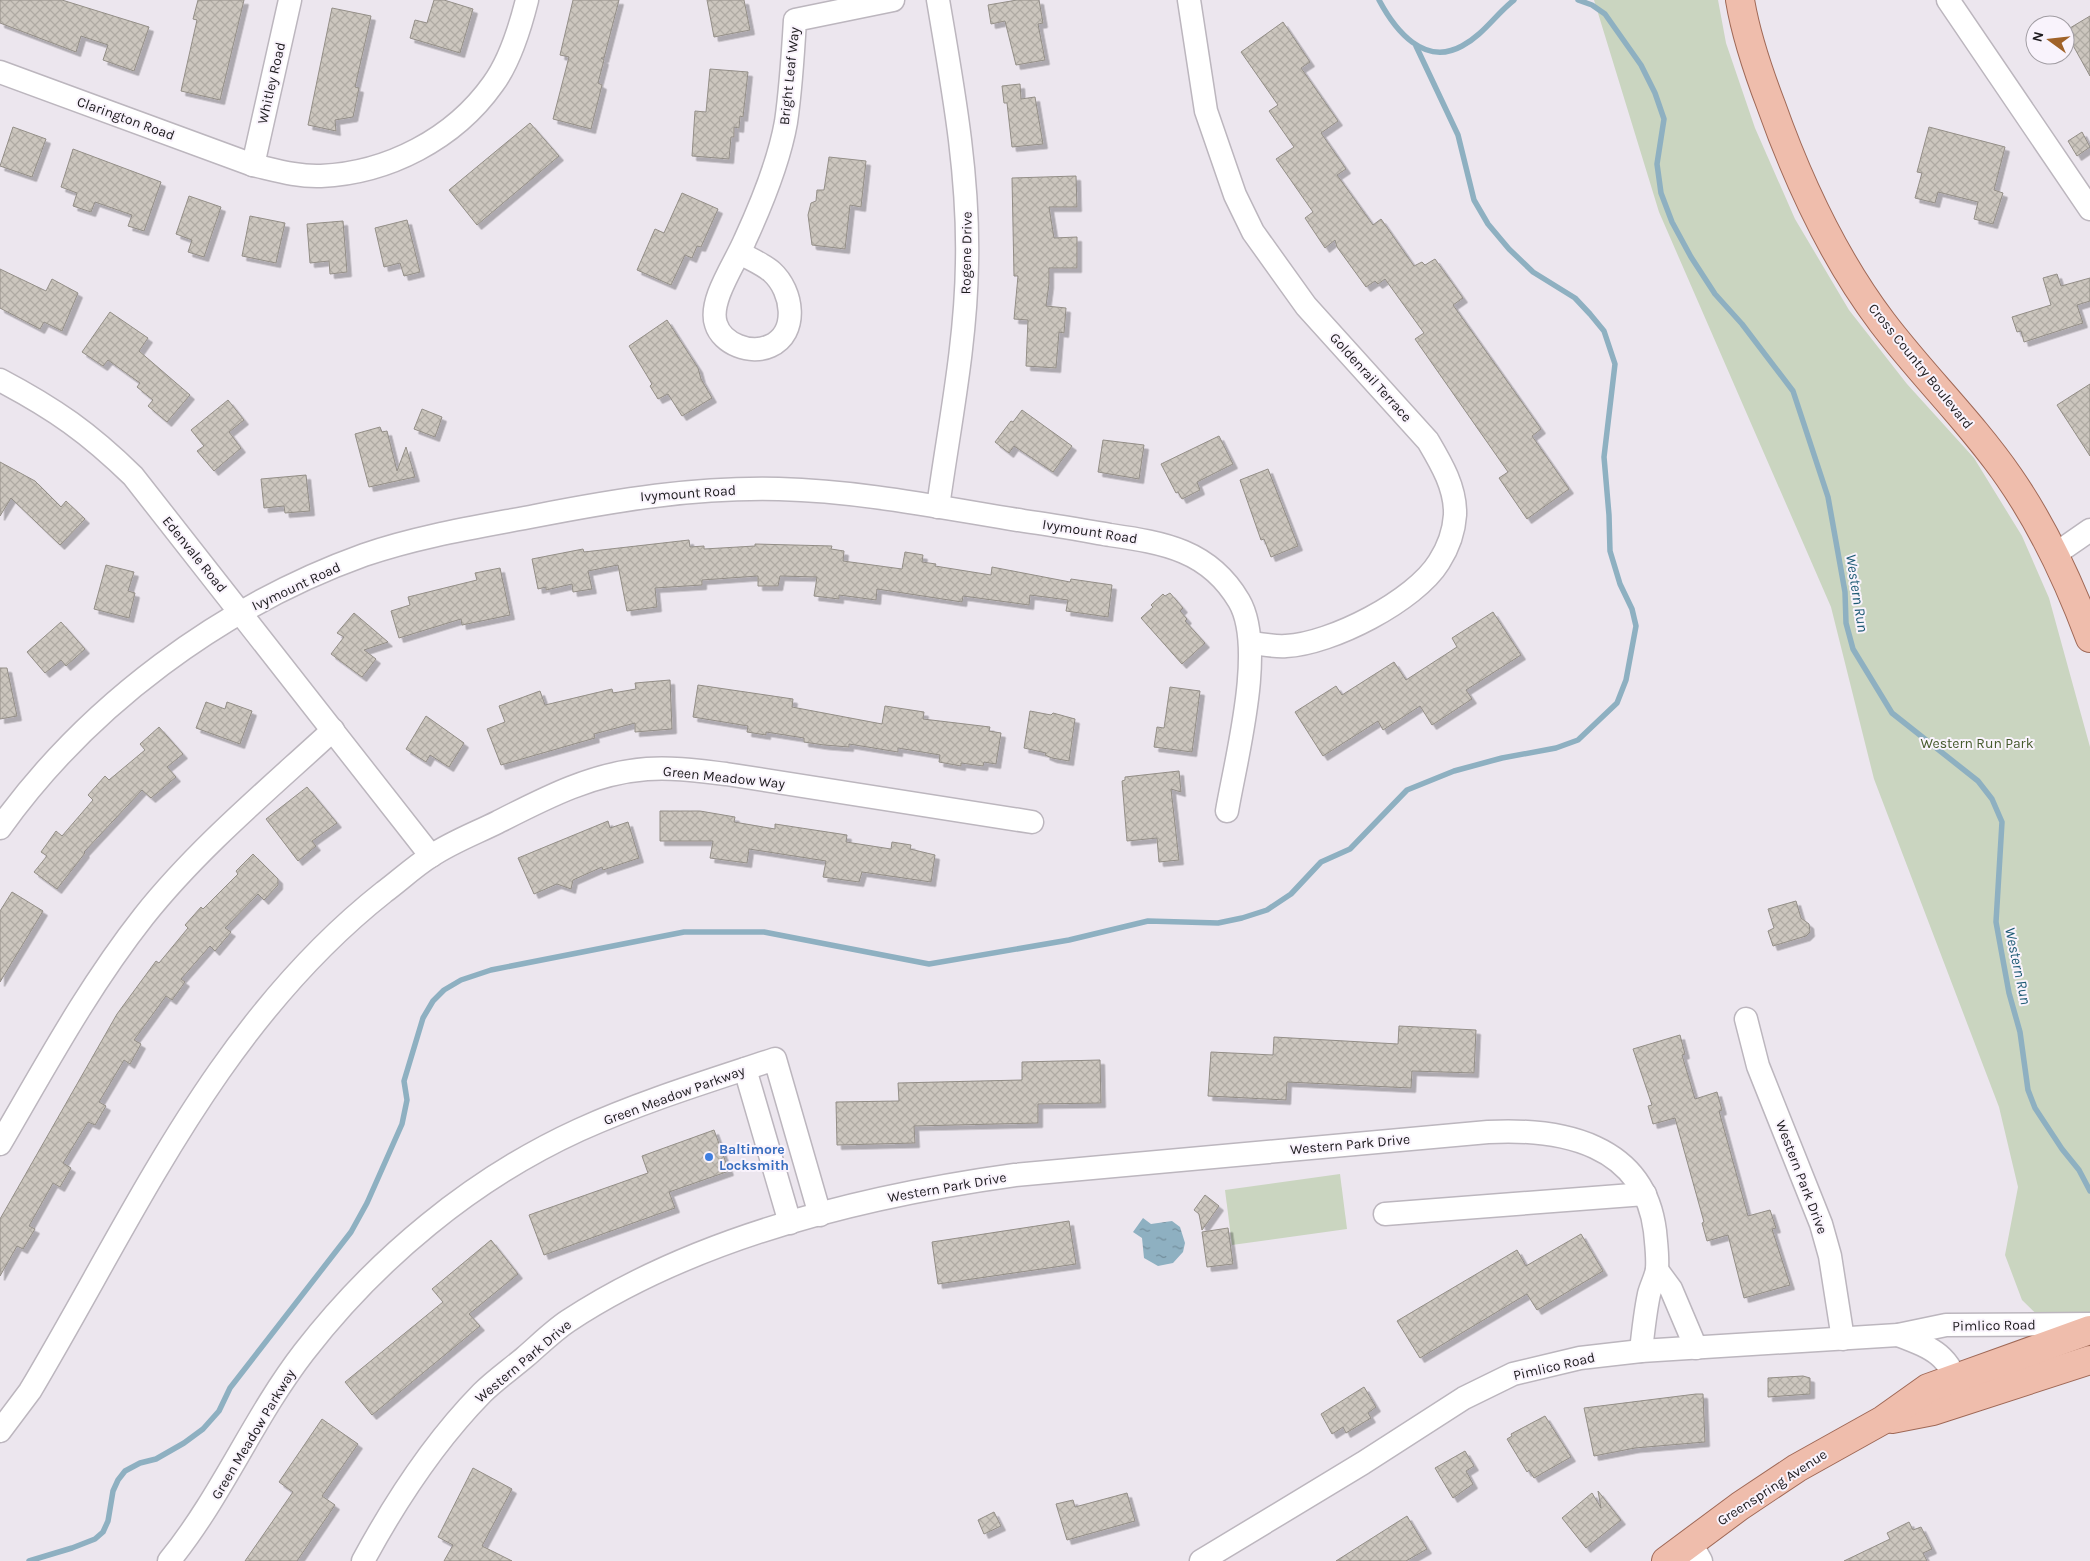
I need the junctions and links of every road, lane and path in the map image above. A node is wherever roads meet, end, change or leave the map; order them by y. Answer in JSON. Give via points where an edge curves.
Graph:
{"nodes":[{"id":1,"x":290,"y":0,"type":"edge"},
{"id":2,"x":527,"y":0,"type":"edge"},
{"id":3,"x":892,"y":0,"type":"edge"},
{"id":4,"x":938,"y":0,"type":"edge"},
{"id":5,"x":1190,"y":0,"type":"edge"},
{"id":6,"x":1740,"y":0,"type":"edge"},
{"id":7,"x":1948,"y":0,"type":"edge"},
{"id":8,"x":0,"y":72,"type":"edge"},
{"id":9,"x":253,"y":165,"type":"junction"},
{"id":10,"x":2090,"y":209,"type":"edge"},
{"id":11,"x":740,"y":253,"type":"dead end"},
{"id":12,"x":0,"y":380,"type":"edge"},
{"id":13,"x":938,"y":507,"type":"junction"},
{"id":14,"x":2090,"y":530,"type":"edge"},
{"id":15,"x":2054,"y":555,"type":"junction"},
{"id":16,"x":241,"y":612,"type":"junction"},
{"id":17,"x":2090,"y":638,"type":"edge"},
{"id":18,"x":1251,"y":643,"type":"junction"},
{"id":19,"x":333,"y":730,"type":"junction"},
{"id":20,"x":1227,"y":811,"type":"dead end"},
{"id":21,"x":4,"y":815,"type":"edge"},
{"id":22,"x":1032,"y":822,"type":"dead end"},
{"id":23,"x":431,"y":856,"type":"junction"},
{"id":24,"x":1746,"y":1019,"type":"dead end"},
{"id":25,"x":746,"y":1069,"type":"junction"},
{"id":26,"x":0,"y":1144,"type":"edge"},
{"id":27,"x":1645,"y":1194,"type":"junction"},
{"id":28,"x":1385,"y":1214,"type":"dead end"},
{"id":29,"x":820,"y":1215,"type":"junction"},
{"id":30,"x":790,"y":1223,"type":"junction"},
{"id":31,"x":1657,"y":1270,"type":"junction"},
{"id":32,"x":2090,"y":1324,"type":"edge"},
{"id":33,"x":2090,"y":1330,"type":"edge"},
{"id":34,"x":1898,"y":1335,"type":"junction"},
{"id":35,"x":1843,"y":1339,"type":"junction"},
{"id":36,"x":1696,"y":1348,"type":"junction"},
{"id":37,"x":1641,"y":1351,"type":"junction"},
{"id":38,"x":2090,"y":1360,"type":"edge"},
{"id":39,"x":1960,"y":1388,"type":"junction"},
{"id":40,"x":0,"y":1431,"type":"edge"},
{"id":41,"x":1696,"y":1552,"type":"edge"},
{"id":42,"x":169,"y":1561,"type":"edge"},
{"id":43,"x":363,"y":1561,"type":"edge"},
{"id":44,"x":1201,"y":1561,"type":"edge"},
{"id":45,"x":1666,"y":1561,"type":"edge"}],
"edges":[{"from":1,"to":9,"type":"street","name":"Whitley Road"},
{"from":2,"to":9,"type":"street","name":"Clarington Road","via":[[509,55],[494,83],[471,111],[409,155],[381,166],[320,176]]},
{"from":3,"to":11,"type":"street","name":"Bright Leaf Way","via":[[795,20],[786,124],[761,205]]},
{"from":4,"to":13,"type":"street","name":"Rogene Drive","via":[[961,133],[968,263],[964,323]]},
{"from":5,"to":18,"type":"street","name":"Goldenrail Terrace","via":[[1206,111],[1235,195],[1253,232],[1306,306],[1428,441],[1443,465],[1455,514],[1451,537],[1438,563],[1385,610],[1349,630],[1308,642],[1285,646]]},
{"from":6,"to":15,"type":"main road","name":"Cross Country Boulevard","via":[[1778,125],[1826,234],[1882,322],[2010,478]]},
{"from":7,"to":10,"type":"street"},
{"from":8,"to":9,"type":"street","name":"Clarington Road"},
{"from":12,"to":16,"type":"street","name":"Edenvale Road","via":[[65,417],[101,444],[133,476]]},
{"from":13,"to":16,"type":"street","name":"Ivymount Road","via":[[782,489],[677,492],[611,501],[419,538],[314,574]]},
{"from":13,"to":18,"type":"street","name":"Ivymount Road","via":[[1176,547],[1203,561],[1224,579],[1247,617]]},
{"from":14,"to":15,"type":"street"},
{"from":15,"to":17,"type":"main road","name":"Cross Country Boulevard"},
{"from":16,"to":19,"type":"street","name":"Edenvale Road"},
{"from":16,"to":21,"type":"street","name":"Ivymount Road","via":[[156,669],[91,724]]},
{"from":18,"to":20,"type":"street","name":"Ivymount Road","via":[[1249,680]]},
{"from":19,"to":23,"type":"street","name":"Edenvale Road"},
{"from":19,"to":26,"type":"street","via":[[240,816],[144,915],[83,1002]]},
{"from":22,"to":23,"type":"street","name":"Green Meadow Way","via":[[726,774],[647,769],[584,782]]},
{"from":23,"to":40,"type":"street","via":[[357,914],[320,948],[288,981],[247,1032],[190,1113],[30,1391]]},
{"from":24,"to":35,"type":"street","name":"Western Park Drive","via":[[1758,1066],[1821,1224],[1830,1256]]},
{"from":25,"to":29,"type":"street","name":"Green Meadow Parkway","via":[[776,1059]]},
{"from":25,"to":30,"type":"street"},
{"from":25,"to":42,"type":"street","name":"Green Meadow Parkway","via":[[656,1098],[578,1131],[477,1189],[409,1241],[368,1279],[304,1352],[258,1420],[214,1500]]},
{"from":27,"to":28,"type":"street"},
{"from":27,"to":29,"type":"street","name":"Western Park Drive","via":[[1618,1160],[1597,1147],[1556,1134],[1511,1131],[1015,1175],[950,1184]]},
{"from":27,"to":31,"type":"street","name":"Western Park Drive","via":[[1654,1220]]},
{"from":29,"to":30,"type":"street","name":"Western Park Drive"},
{"from":30,"to":43,"type":"street","name":"Western Park Drive","via":[[685,1259],[622,1289],[566,1322],[484,1392],[437,1444],[403,1490]]},
{"from":31,"to":36,"type":"street","via":[[1671,1289]]},
{"from":31,"to":37,"type":"street","name":"Western Park Drive","via":[[1649,1295]]},
{"from":32,"to":34,"type":"street","name":"Pimlico Road","via":[[1946,1325]]},
{"from":33,"to":39,"type":"main road","name":"Greenspring Avenue"},
{"from":34,"to":35,"type":"street","name":"Pimlico Road"},
{"from":34,"to":39,"type":"street","name":"Pimlico Road","via":[[1930,1347],[1944,1357]]},
{"from":35,"to":36,"type":"street","name":"Pimlico Road"},
{"from":36,"to":37,"type":"street","name":"Pimlico Road"},
{"from":37,"to":44,"type":"street","name":"Pimlico Road","via":[[1580,1358],[1513,1374],[1464,1398]]},
{"from":38,"to":39,"type":"main road","name":"Greenspring Avenue"},
{"from":39,"to":41,"type":"main road","name":"Greenspring Avenue","via":[[1933,1410],[1883,1420],[1797,1468]]},
{"from":41,"to":45,"type":"main road","name":"Greenspring Avenue"}]}
